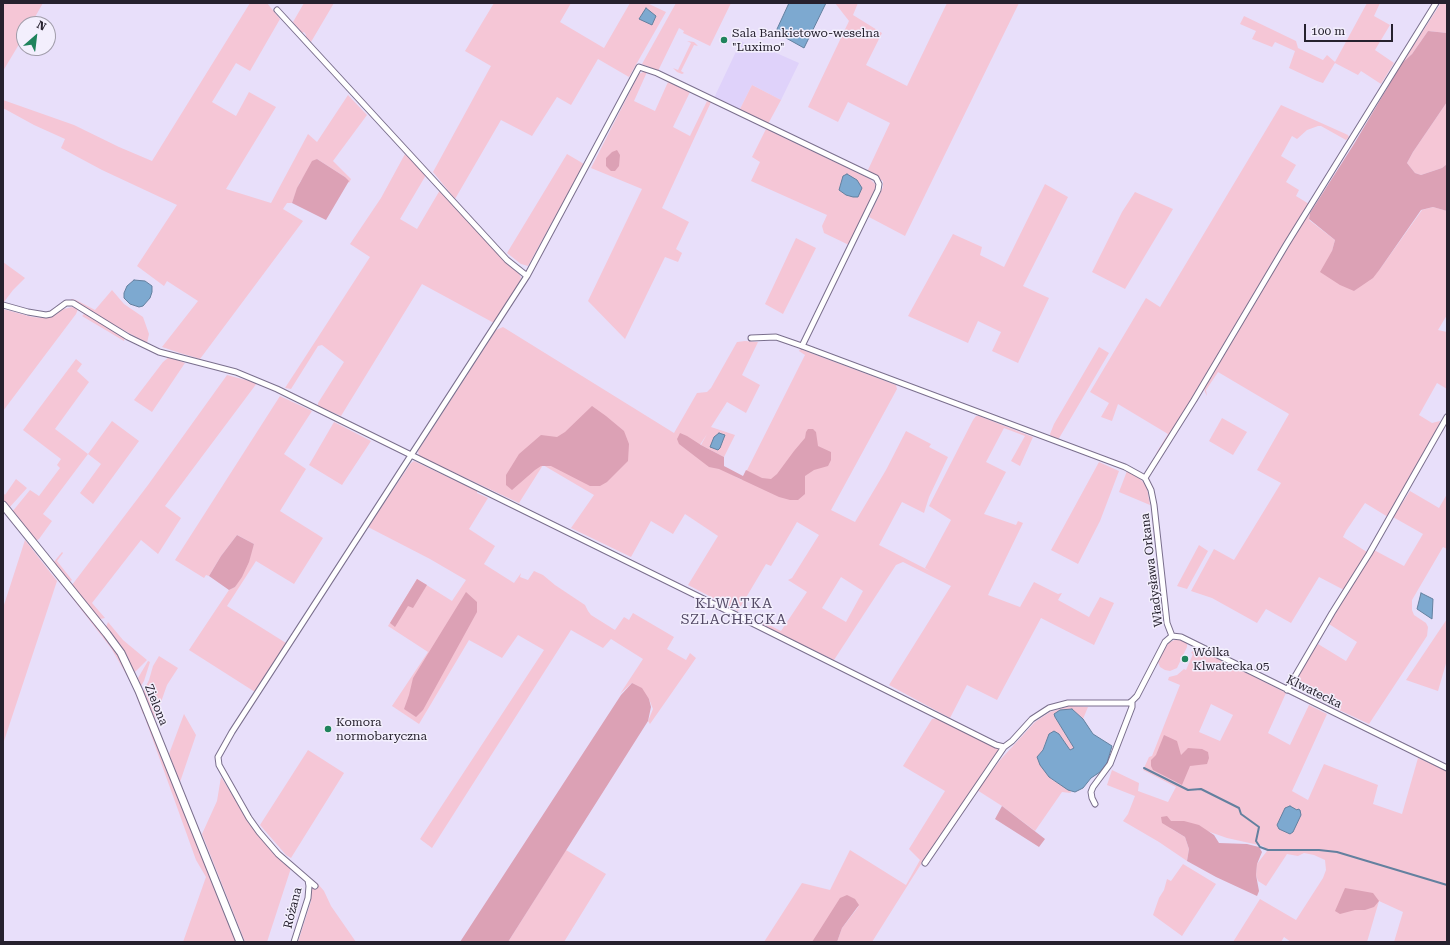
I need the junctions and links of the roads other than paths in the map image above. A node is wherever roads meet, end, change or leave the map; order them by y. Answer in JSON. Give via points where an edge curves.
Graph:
{"nodes":[{"id":1,"x":1436,"y":3,"type":"edge"},
{"id":2,"x":276,"y":10,"type":"dead end"},
{"id":3,"x":527,"y":276,"type":"junction"},
{"id":4,"x":3,"y":305,"type":"edge"},
{"id":5,"x":751,"y":338,"type":"dead end"},
{"id":6,"x":802,"y":346,"type":"junction"},
{"id":7,"x":1447,"y":417,"type":"edge"},
{"id":8,"x":411,"y":456,"type":"junction"},
{"id":9,"x":1145,"y":478,"type":"junction"},
{"id":10,"x":3,"y":505,"type":"edge"},
{"id":11,"x":1172,"y":636,"type":"junction"},
{"id":12,"x":1287,"y":690,"type":"junction"},
{"id":13,"x":1132,"y":701,"type":"junction"},
{"id":14,"x":1004,"y":747,"type":"junction"},
{"id":15,"x":1447,"y":768,"type":"edge"},
{"id":16,"x":1095,"y":804,"type":"dead end"},
{"id":17,"x":925,"y":863,"type":"dead end"},
{"id":18,"x":308,"y":880,"type":"junction"},
{"id":19,"x":315,"y":886,"type":"dead end"},
{"id":20,"x":240,"y":942,"type":"edge"},
{"id":21,"x":294,"y":942,"type":"edge"}],
"edges":[{"from":1,"to":9,"type":"street"},
{"from":2,"to":3,"type":"street","via":[[507,260]]},
{"from":3,"to":6,"type":"street","via":[[639,67],[657,73],[876,178],[878,190]]},
{"from":3,"to":8,"type":"street"},
{"from":4,"to":8,"type":"street","via":[[46,315],[66,302],[73,303],[128,337],[159,352],[243,375],[277,389]]},
{"from":5,"to":6,"type":"street","via":[[776,337]]},
{"from":6,"to":9,"type":"street","via":[[1125,467]]},
{"from":7,"to":12,"type":"street"},
{"from":8,"to":14,"type":"street"},
{"from":8,"to":18,"type":"street","via":[[218,757],[219,765],[256,828],[278,854]]},
{"from":9,"to":11,"type":"street","name":"Władysława Orkana","via":[[1154,505],[1167,623]]},
{"from":10,"to":20,"type":"street","name":"Zielona","via":[[108,634],[124,659]]},
{"from":11,"to":12,"type":"street","name":"Klwatecka","via":[[1181,637]]},
{"from":11,"to":13,"type":"street","name":"Władysława Orkana","via":[[1165,642]]},
{"from":12,"to":15,"type":"street","name":"Klwatecka"},
{"from":13,"to":14,"type":"street","via":[[1068,703],[1049,708],[1032,719]]},
{"from":13,"to":16,"type":"street","name":"Władysława Orkana","via":[[1110,764],[1091,792]]},
{"from":14,"to":17,"type":"street"},
{"from":18,"to":19,"type":"street"},
{"from":18,"to":21,"type":"street","name":"Różana","via":[[308,898]]}]}
